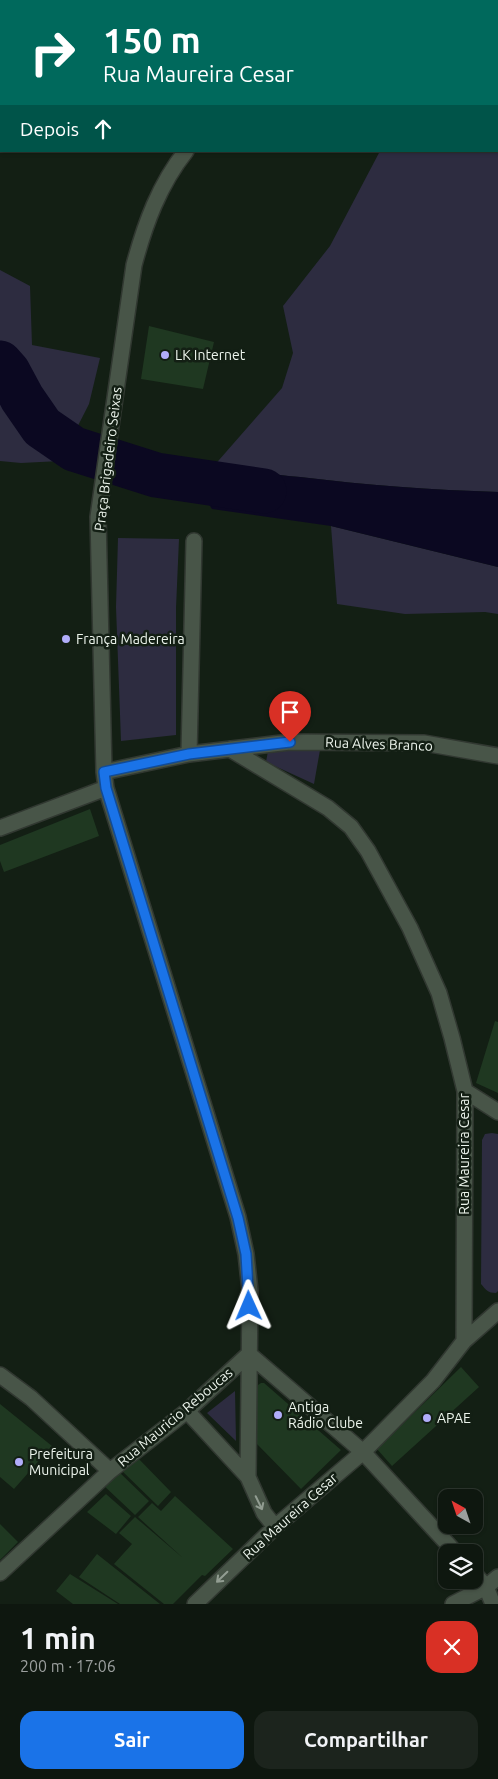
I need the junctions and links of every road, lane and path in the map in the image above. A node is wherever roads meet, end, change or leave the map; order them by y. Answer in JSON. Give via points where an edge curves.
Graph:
{"nodes":[{"id":1,"x":185,"y":152,"type":"edge"},
{"id":2,"x":194,"y":541,"type":"dead end"},
{"id":3,"x":230,"y":749,"type":"junction"},
{"id":4,"x":189,"y":754,"type":"junction"},
{"id":5,"x":498,"y":756,"type":"edge"},
{"id":6,"x":104,"y":772,"type":"junction"},
{"id":7,"x":106,"y":788,"type":"junction"},
{"id":8,"x":1,"y":822,"type":"edge"},
{"id":9,"x":465,"y":1091,"type":"junction"},
{"id":10,"x":498,"y":1112,"type":"edge"},
{"id":11,"x":498,"y":1311,"type":"edge"},
{"id":12,"x":464,"y":1340,"type":"junction"},
{"id":13,"x":249,"y":1354,"type":"junction"},
{"id":14,"x":0,"y":1375,"type":"edge"},
{"id":15,"x":187,"y":1411,"type":"junction"},
{"id":16,"x":363,"y":1452,"type":"junction"},
{"id":17,"x":110,"y":1471,"type":"junction"},
{"id":18,"x":248,"y":1477,"type":"junction"},
{"id":19,"x":275,"y":1527,"type":"junction"},
{"id":20,"x":448,"y":1544,"type":"edge"},
{"id":21,"x":0,"y":1573,"type":"edge"},
{"id":22,"x":498,"y":1577,"type":"edge"},
{"id":23,"x":483,"y":1584,"type":"edge"},
{"id":24,"x":486,"y":1587,"type":"junction"},
{"id":25,"x":195,"y":1604,"type":"edge"},
{"id":26,"x":453,"y":1604,"type":"edge"},
{"id":27,"x":493,"y":1604,"type":"edge"}],
"edges":[{"from":1,"to":6,"type":"street","name":"Praça Brigadeiro Seixas","via":[[159,192],[145,225],[134,265],[98,517]]},
{"from":2,"to":4,"type":"street"},
{"from":3,"to":4,"type":"street"},
{"from":3,"to":5,"type":"street","name":"Rua Alves Branco","via":[[290,742],[424,744]]},
{"from":3,"to":9,"type":"street","name":"Rua Maureira Cesar","via":[[328,808],[350,827],[368,851],[410,928],[439,993]]},
{"from":4,"to":6,"type":"street"},
{"from":6,"to":7,"type":"street","name":"Praça Brigadeiro Seixas"},
{"from":7,"to":8,"type":"street"},
{"from":7,"to":13,"type":"street","via":[[238,1218],[250,1291]]},
{"from":9,"to":10,"type":"street"},
{"from":9,"to":12,"type":"street","name":"Rua Maureira Cesar"},
{"from":11,"to":12,"type":"street"},
{"from":12,"to":16,"type":"street","name":"Rua Maureira Cesar","via":[[433,1380]]},
{"from":13,"to":15,"type":"street","name":"Rua Mauricio Reboucas"},
{"from":13,"to":16,"type":"street"},
{"from":13,"to":18,"type":"street"},
{"from":14,"to":17,"type":"street","via":[[31,1398]]},
{"from":15,"to":17,"type":"street","name":"Rua Mauricio Reboucas"},
{"from":15,"to":18,"type":"street"},
{"from":16,"to":19,"type":"street","name":"Rua Maureira Cesar"},
{"from":16,"to":20,"type":"street"},
{"from":17,"to":21,"type":"street","name":"Rua Mauricio Reboucas"},
{"from":18,"to":19,"type":"street","one_way":true,"via":[[260,1505]]},
{"from":19,"to":25,"type":"street","name":"Rua Maureira Cesar","one_way":true},
{"from":22,"to":24,"type":"street"},
{"from":23,"to":24,"type":"street"},
{"from":24,"to":26,"type":"street"},
{"from":24,"to":27,"type":"street"}]}
